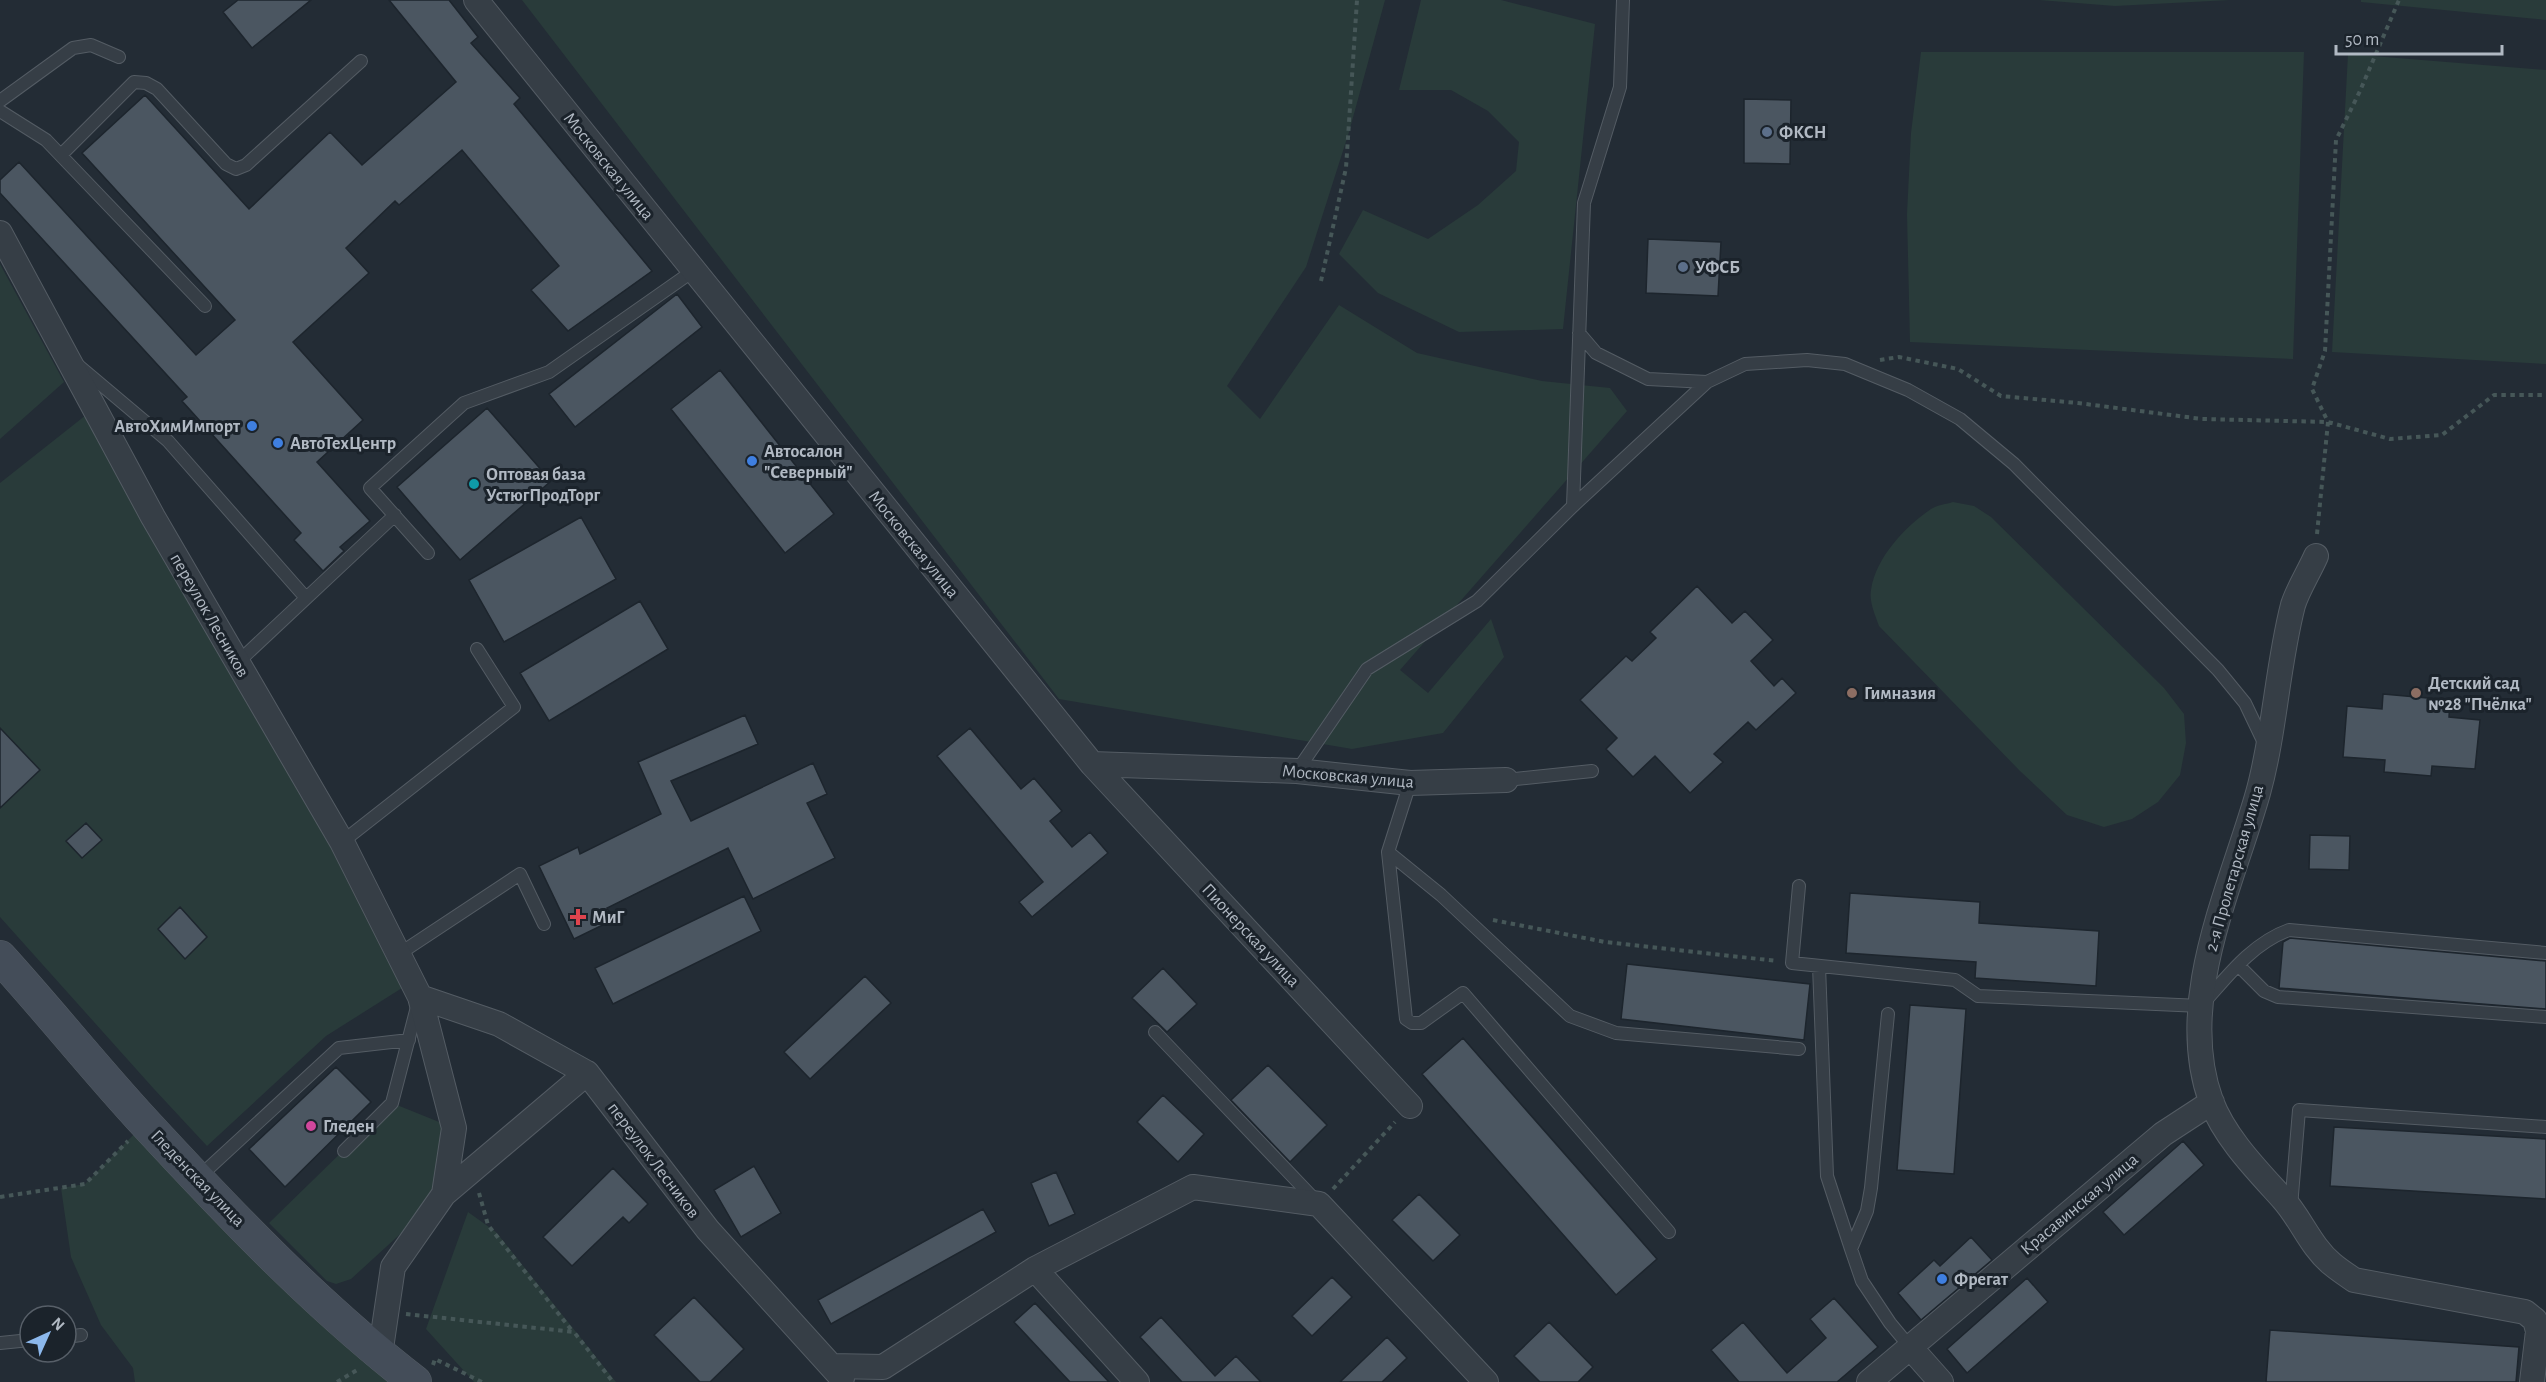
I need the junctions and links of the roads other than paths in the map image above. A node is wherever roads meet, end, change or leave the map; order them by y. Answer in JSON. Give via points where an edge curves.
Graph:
{"nodes":[{"id":1,"x":476,"y":0,"type":"edge"},
{"id":2,"x":1623,"y":0,"type":"edge"},
{"id":3,"x":119,"y":57,"type":"dead end"},
{"id":4,"x":361,"y":62,"type":"dead end"},
{"id":5,"x":0,"y":101,"type":"edge"},
{"id":6,"x":0,"y":111,"type":"edge"},
{"id":7,"x":61,"y":155,"type":"junction"},
{"id":8,"x":0,"y":233,"type":"edge"},
{"id":9,"x":693,"y":271,"type":"junction"},
{"id":10,"x":205,"y":306,"type":"dead end"},
{"id":11,"x":1579,"y":333,"type":"junction"},
{"id":12,"x":65,"y":354,"type":"junction"},
{"id":13,"x":1707,"y":382,"type":"junction"},
{"id":14,"x":1573,"y":506,"type":"junction"},
{"id":15,"x":395,"y":515,"type":"junction"},
{"id":16,"x":428,"y":553,"type":"dead end"},
{"id":17,"x":2316,"y":556,"type":"road end"},
{"id":18,"x":306,"y":598,"type":"junction"},
{"id":19,"x":477,"y":649,"type":"dead end"},
{"id":20,"x":237,"y":663,"type":"junction"},
{"id":21,"x":2266,"y":748,"type":"junction"},
{"id":22,"x":1092,"y":764,"type":"junction"},
{"id":23,"x":1297,"y":771,"type":"junction"},
{"id":24,"x":1592,"y":771,"type":"dead end"},
{"id":25,"x":1506,"y":780,"type":"joint"},
{"id":26,"x":1410,"y":783,"type":"junction"},
{"id":27,"x":342,"y":842,"type":"junction"},
{"id":28,"x":1388,"y":852,"type":"junction"},
{"id":29,"x":1799,"y":886,"type":"dead end"},
{"id":30,"x":544,"y":924,"type":"dead end"},
{"id":31,"x":2546,"y":953,"type":"edge"},
{"id":32,"x":399,"y":954,"type":"junction"},
{"id":33,"x":0,"y":957,"type":"edge"},
{"id":34,"x":2238,"y":965,"type":"junction"},
{"id":35,"x":1819,"y":966,"type":"junction"},
{"id":36,"x":420,"y":997,"type":"junction"},
{"id":37,"x":2202,"y":1006,"type":"junction"},
{"id":38,"x":1888,"y":1014,"type":"dead end"},
{"id":39,"x":2546,"y":1017,"type":"edge"},
{"id":40,"x":1155,"y":1032,"type":"dead end"},
{"id":41,"x":409,"y":1040,"type":"junction"},
{"id":42,"x":1799,"y":1049,"type":"dead end"},
{"id":43,"x":587,"y":1073,"type":"junction"},
{"id":44,"x":2212,"y":1102,"type":"junction"},
{"id":45,"x":1410,"y":1106,"type":"road end"},
{"id":46,"x":2546,"y":1127,"type":"edge"},
{"id":47,"x":344,"y":1151,"type":"dead end"},
{"id":48,"x":198,"y":1178,"type":"junction"},
{"id":49,"x":444,"y":1194,"type":"junction"},
{"id":50,"x":1319,"y":1204,"type":"junction"},
{"id":51,"x":2291,"y":1208,"type":"junction"},
{"id":52,"x":1670,"y":1232,"type":"dead end"},
{"id":53,"x":1851,"y":1249,"type":"junction"},
{"id":54,"x":1035,"y":1269,"type":"junction"},
{"id":55,"x":2540,"y":1319,"type":"edge"},
{"id":56,"x":78,"y":1335,"type":"edge"},
{"id":57,"x":81,"y":1335,"type":"dead end"},
{"id":58,"x":18,"y":1341,"type":"edge"},
{"id":59,"x":0,"y":1343,"type":"edge"},
{"id":60,"x":1910,"y":1347,"type":"junction"},
{"id":61,"x":380,"y":1355,"type":"junction"},
{"id":62,"x":425,"y":1371,"type":"edge"},
{"id":63,"x":838,"y":1374,"type":"edge"},
{"id":64,"x":1137,"y":1382,"type":"edge"},
{"id":65,"x":1485,"y":1382,"type":"edge"},
{"id":66,"x":1869,"y":1382,"type":"edge"},
{"id":67,"x":1941,"y":1382,"type":"edge"},
{"id":68,"x":2532,"y":1382,"type":"edge"}],
"edges":[{"from":1,"to":9,"type":"street","name":"Московская улица"},
{"from":2,"to":11,"type":"lane","via":[[1620,87],[1584,203]]},
{"from":3,"to":5,"type":"lane","via":[[91,45],[73,48]]},
{"from":4,"to":7,"type":"lane","via":[[246,165],[236,169],[226,164],[157,90],[134,82]]},
{"from":6,"to":7,"type":"lane","via":[[46,140]]},
{"from":7,"to":10,"type":"lane"},
{"from":8,"to":12,"type":"street","name":"переулок Лесников"},
{"from":9,"to":15,"type":"lane","via":[[549,372],[464,403],[370,488]]},
{"from":9,"to":22,"type":"street","name":"Московская улица"},
{"from":11,"to":13,"type":"lane","via":[[1596,353],[1648,379]]},
{"from":11,"to":14,"type":"lane"},
{"from":12,"to":18,"type":"lane","via":[[168,441]]},
{"from":12,"to":20,"type":"street","name":"переулок Лесников"},
{"from":13,"to":14,"type":"lane"},
{"from":13,"to":21,"type":"lane","via":[[1745,364],[1807,360],[1845,364],[1908,390],[1960,419],[2014,464],[2218,670],[2245,703]]},
{"from":14,"to":23,"type":"lane","via":[[1477,601],[1367,669]]},
{"from":15,"to":16,"type":"lane"},
{"from":15,"to":18,"type":"lane"},
{"from":17,"to":21,"type":"street","name":"2-я Пролетарская улица","via":[[2294,604]]},
{"from":18,"to":20,"type":"lane"},
{"from":19,"to":27,"type":"lane","via":[[514,707]]},
{"from":20,"to":27,"type":"street","name":"переулок Лесников"},
{"from":21,"to":37,"type":"street","name":"2-я Пролетарская улица","via":[[2258,791],[2225,891],[2208,960]]},
{"from":22,"to":23,"type":"street","name":"Московская улица"},
{"from":22,"to":45,"type":"street","name":"Пионерская улица"},
{"from":23,"to":26,"type":"street","name":"Московская улица"},
{"from":24,"to":25,"type":"lane"},
{"from":25,"to":26,"type":"street","name":"Московская улица"},
{"from":26,"to":28,"type":"lane"},
{"from":27,"to":32,"type":"street","name":"переулок Лесников"},
{"from":28,"to":42,"type":"lane","via":[[1441,895],[1570,1016],[1616,1033]]},
{"from":28,"to":52,"type":"lane","via":[[1406,1019],[1421,1023],[1463,993]]},
{"from":29,"to":35,"type":"lane","via":[[1792,963]]},
{"from":30,"to":32,"type":"lane","via":[[520,874]]},
{"from":31,"to":34,"type":"lane","via":[[2289,930],[2276,935]]},
{"from":32,"to":36,"type":"street","name":"переулок Лесников"},
{"from":33,"to":48,"type":"main road","name":"Гледенская улица"},
{"from":34,"to":37,"type":"lane"},
{"from":34,"to":39,"type":"lane","via":[[2264,991],[2278,997]]},
{"from":35,"to":37,"type":"lane","via":[[1955,980],[1978,996]]},
{"from":35,"to":53,"type":"lane","via":[[1827,1176]]},
{"from":36,"to":41,"type":"lane"},
{"from":36,"to":43,"type":"street","name":"переулок Лесников","via":[[499,1024]]},
{"from":36,"to":49,"type":"street","name":"переулок Лесников","via":[[454,1128]]},
{"from":37,"to":44,"type":"street","name":"2-я Пролетарская улица","via":[[2200,1061]]},
{"from":38,"to":53,"type":"lane","via":[[1871,1188],[1867,1210]]},
{"from":40,"to":50,"type":"lane"},
{"from":41,"to":47,"type":"lane","via":[[392,1103]]},
{"from":41,"to":48,"type":"lane","via":[[339,1048]]},
{"from":43,"to":49,"type":"street"},
{"from":43,"to":63,"type":"street","name":"переулок Лесников","via":[[708,1230]]},
{"from":44,"to":51,"type":"street","name":"2-я Пролетарская улица","via":[[2232,1137]]},
{"from":44,"to":60,"type":"street","name":"Красавинская улица","via":[[2163,1134]]},
{"from":46,"to":51,"type":"lane","via":[[2299,1110]]},
{"from":48,"to":61,"type":"main road","name":"Гледенская улица"},
{"from":49,"to":61,"type":"street","name":"переулок Лесников","via":[[393,1267]]},
{"from":50,"to":54,"type":"street","via":[[1193,1187]]},
{"from":50,"to":65,"type":"street"},
{"from":51,"to":55,"type":"street","name":"2-я Пролетарская улица","via":[[2331,1264],[2354,1280],[2525,1312]]},
{"from":53,"to":60,"type":"lane","via":[[1862,1281]]},
{"from":54,"to":63,"type":"street","via":[[883,1367]]},
{"from":54,"to":64,"type":"street"},
{"from":55,"to":68,"type":"street","name":"2-я Пролетарская улица"},
{"from":56,"to":57,"type":"lane"},
{"from":58,"to":59,"type":"lane"},
{"from":60,"to":66,"type":"street","name":"Красавинская улица"},
{"from":60,"to":67,"type":"street"},
{"from":61,"to":62,"type":"main road","name":"Гледенская улица"}]}
